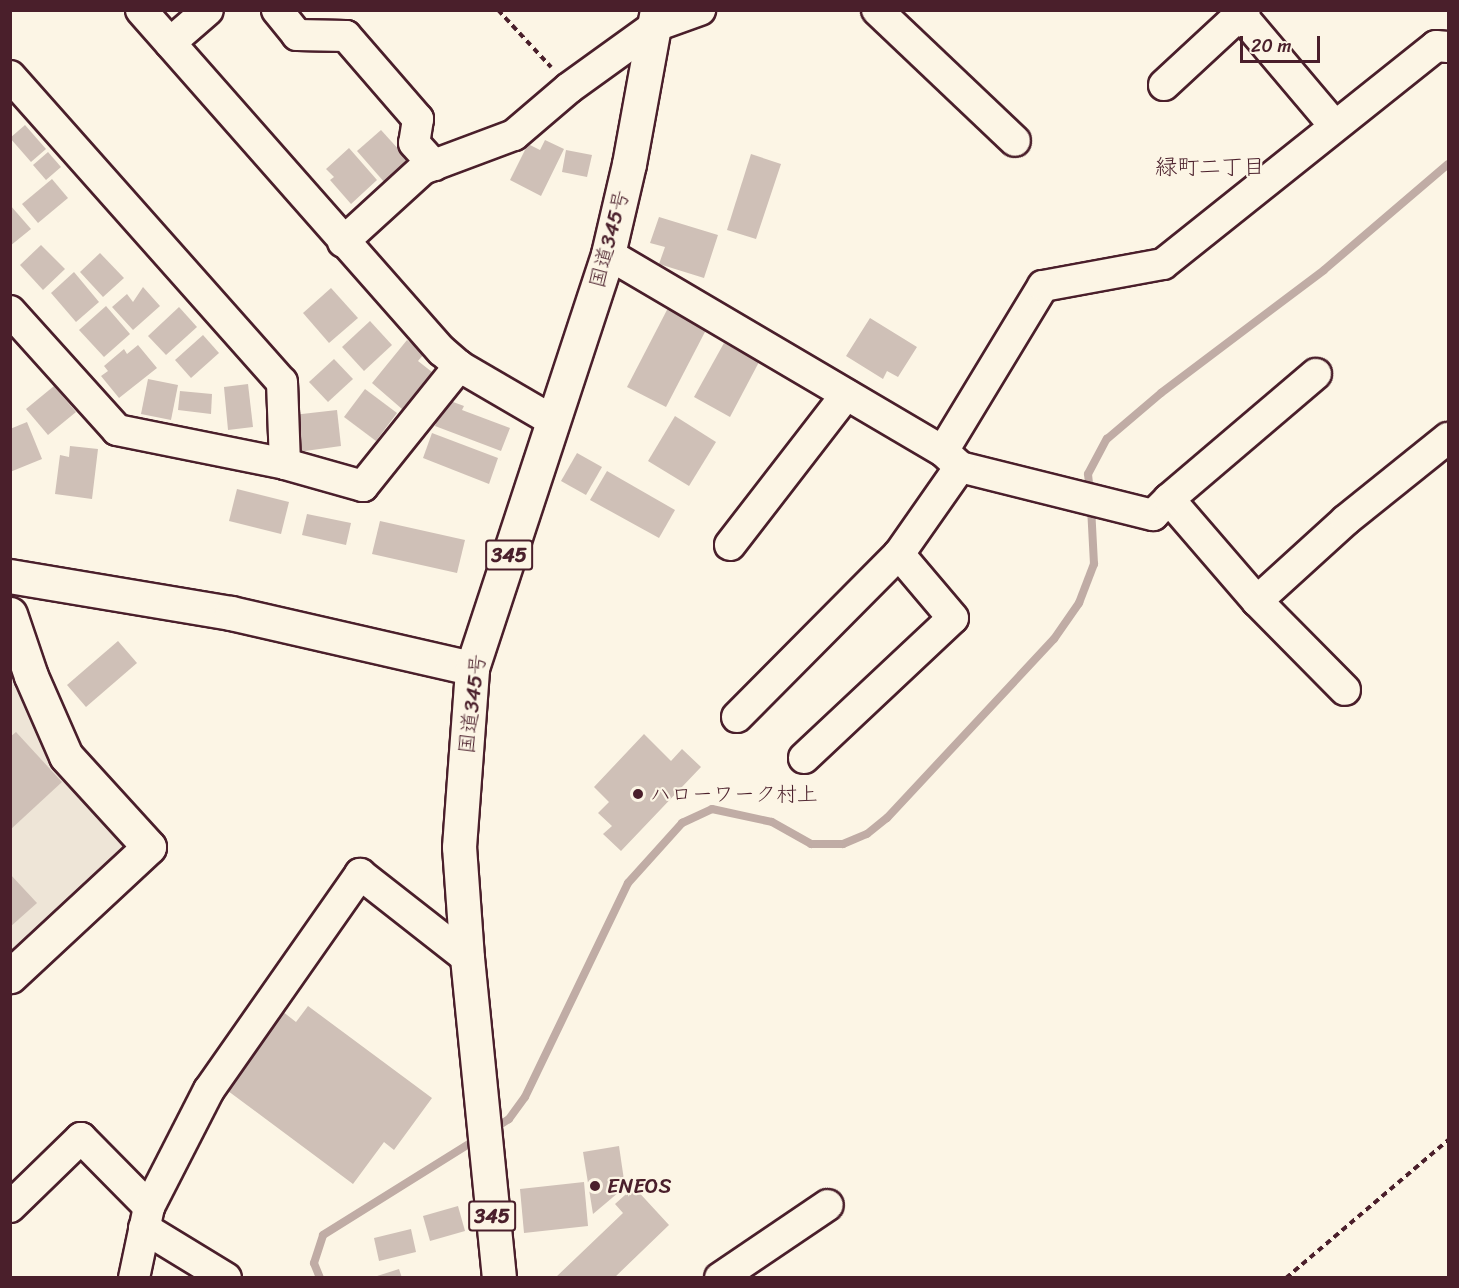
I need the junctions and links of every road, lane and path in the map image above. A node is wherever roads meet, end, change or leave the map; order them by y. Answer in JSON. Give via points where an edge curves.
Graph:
{"nodes":[{"id":1,"x":141,"y":10,"type":"edge"},
{"id":2,"x":208,"y":10,"type":"edge"},
{"id":3,"x":277,"y":10,"type":"edge"},
{"id":4,"x":498,"y":10,"type":"edge"},
{"id":5,"x":700,"y":10,"type":"edge"},
{"id":6,"x":877,"y":10,"type":"edge"},
{"id":7,"x":1243,"y":13,"type":"edge"},
{"id":8,"x":656,"y":18,"type":"edge"},
{"id":9,"x":170,"y":43,"type":"junction"},
{"id":10,"x":1449,"y":47,"type":"edge"},
{"id":11,"x":10,"y":76,"type":"edge"},
{"id":12,"x":1164,"y":85,"type":"dead end"},
{"id":13,"x":570,"y":88,"type":"junction"},
{"id":14,"x":1334,"y":125,"type":"junction"},
{"id":15,"x":1015,"y":141,"type":"dead end"},
{"id":16,"x":434,"y":165,"type":"junction"},
{"id":17,"x":343,"y":242,"type":"junction"},
{"id":18,"x":608,"y":254,"type":"junction"},
{"id":19,"x":10,"y":311,"type":"edge"},
{"id":20,"x":459,"y":366,"type":"junction"},
{"id":21,"x":1316,"y":374,"type":"dead end"},
{"id":22,"x":846,"y":395,"type":"junction"},
{"id":23,"x":553,"y":422,"type":"junction"},
{"id":24,"x":1449,"y":438,"type":"edge"},
{"id":25,"x":951,"y":459,"type":"junction"},
{"id":26,"x":285,"y":464,"type":"junction"},
{"id":27,"x":1169,"y":499,"type":"junction"},
{"id":28,"x":730,"y":545,"type":"dead end"},
{"id":29,"x":899,"y":554,"type":"junction"},
{"id":30,"x":10,"y":576,"type":"edge"},
{"id":31,"x":1257,"y":601,"type":"junction"},
{"id":32,"x":10,"y":614,"type":"edge"},
{"id":33,"x":472,"y":668,"type":"junction"},
{"id":34,"x":1345,"y":690,"type":"dead end"},
{"id":35,"x":737,"y":717,"type":"dead end"},
{"id":36,"x":804,"y":758,"type":"dead end"},
{"id":37,"x":467,"y":958,"type":"junction"},
{"id":38,"x":10,"y":976,"type":"edge"},
{"id":39,"x":1449,"y":1140,"type":"edge"},
{"id":40,"x":828,"y":1205,"type":"dead end"},
{"id":41,"x":10,"y":1207,"type":"edge"},
{"id":42,"x":146,"y":1217,"type":"junction"},
{"id":43,"x":134,"y":1278,"type":"edge"},
{"id":44,"x":226,"y":1278,"type":"edge"},
{"id":45,"x":499,"y":1278,"type":"edge"},
{"id":46,"x":720,"y":1278,"type":"edge"},
{"id":47,"x":1286,"y":1278,"type":"edge"}],
"edges":[{"from":1,"to":9,"type":"street"},
{"from":2,"to":9,"type":"street"},
{"from":3,"to":16,"type":"street","via":[[297,34],[346,36],[418,119],[414,143]]},
{"from":4,"to":13,"type":"path"},
{"from":5,"to":8,"type":"street"},
{"from":6,"to":15,"type":"street"},
{"from":7,"to":12,"type":"street"},
{"from":7,"to":14,"type":"street"},
{"from":8,"to":13,"type":"street"},
{"from":8,"to":18,"type":"main road","name":"国道345号","number":"345"},
{"from":9,"to":17,"type":"street"},
{"from":10,"to":14,"type":"street","via":[[1436,46]]},
{"from":11,"to":26,"type":"street","via":[[282,382]]},
{"from":13,"to":16,"type":"street","via":[[514,135]]},
{"from":14,"to":25,"type":"street","via":[[1163,264],[1043,286]]},
{"from":16,"to":17,"type":"street","via":[[423,170]]},
{"from":17,"to":20,"type":"street"},
{"from":18,"to":22,"type":"street"},
{"from":18,"to":23,"type":"main road","name":"国道345号","number":"345"},
{"from":19,"to":26,"type":"street","via":[[117,430]]},
{"from":20,"to":23,"type":"street"},
{"from":20,"to":26,"type":"street","via":[[363,486]]},
{"from":21,"to":27,"type":"street"},
{"from":22,"to":25,"type":"street"},
{"from":22,"to":28,"type":"street"},
{"from":23,"to":33,"type":"main road","name":"国道345号","number":"345"},
{"from":24,"to":31,"type":"street","via":[[1346,520]]},
{"from":25,"to":27,"type":"street","via":[[1153,515]]},
{"from":25,"to":29,"type":"street"},
{"from":27,"to":31,"type":"street"},
{"from":29,"to":35,"type":"street"},
{"from":29,"to":36,"type":"street","via":[[953,618]]},
{"from":30,"to":33,"type":"main road","via":[[231,613]]},
{"from":31,"to":34,"type":"street"},
{"from":32,"to":38,"type":"main road","via":[[31,676],[66,756],[149,847]]},
{"from":33,"to":37,"type":"main road","name":"国道345号","number":"345","via":[[459,847]]},
{"from":37,"to":42,"type":"street","via":[[360,874],[209,1090]]},
{"from":37,"to":45,"type":"main road","name":"国道345号","number":"345"},
{"from":39,"to":47,"type":"path"},
{"from":40,"to":46,"type":"street"},
{"from":41,"to":42,"type":"street","via":[[81,1138]]},
{"from":42,"to":43,"type":"street"},
{"from":42,"to":44,"type":"street"}]}
